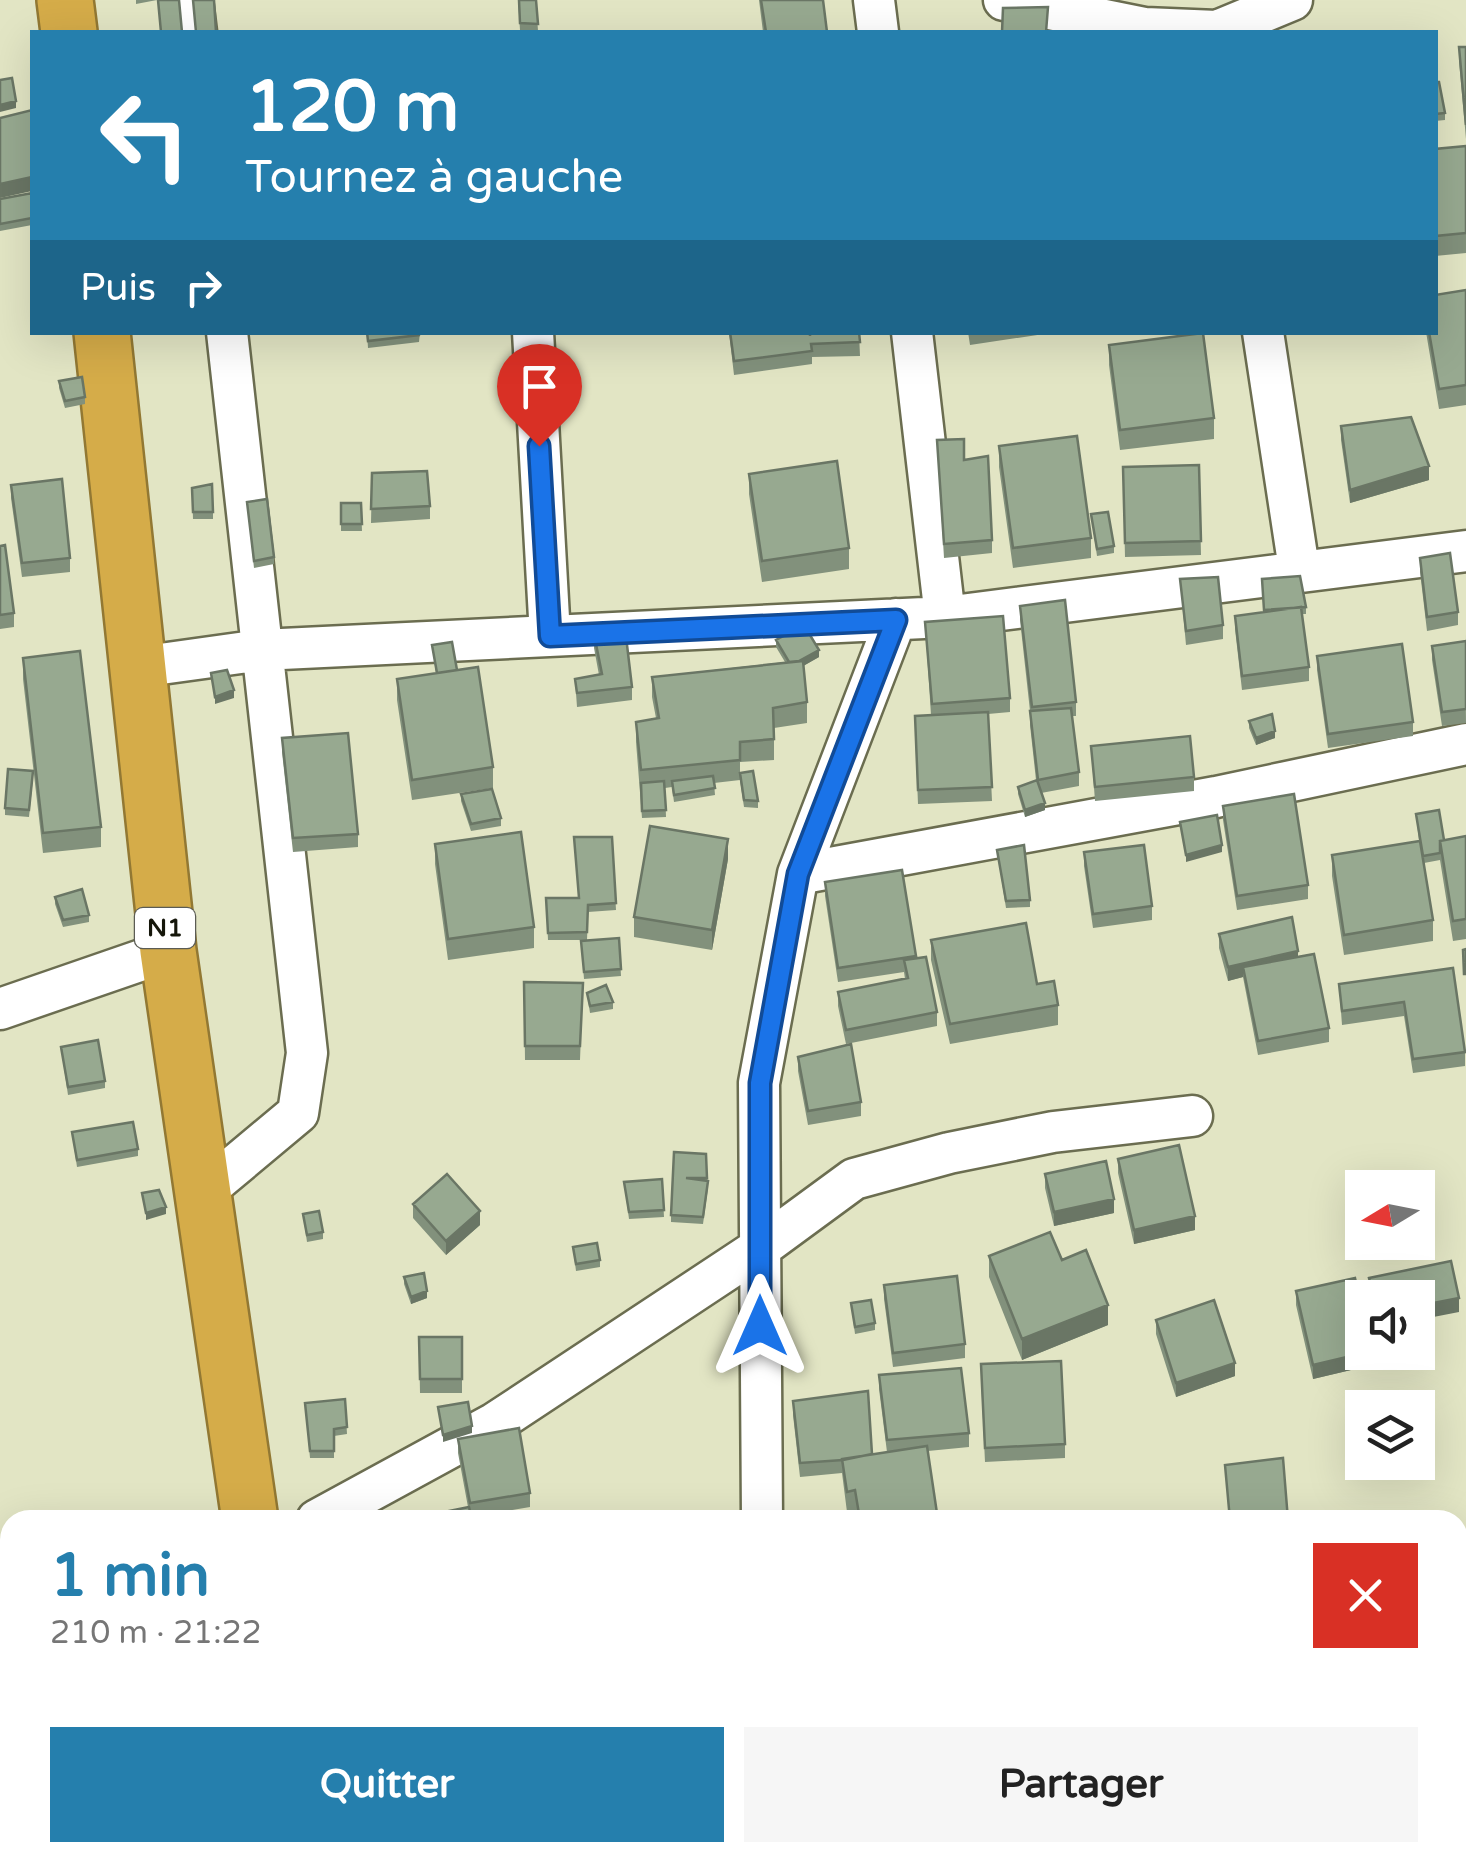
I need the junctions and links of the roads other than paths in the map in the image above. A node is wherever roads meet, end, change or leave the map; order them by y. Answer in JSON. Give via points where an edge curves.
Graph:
{"nodes":[{"id":1,"x":66,"y":0,"type":"edge"},
{"id":2,"x":192,"y":0,"type":"edge"},
{"id":3,"x":874,"y":0,"type":"edge"},
{"id":4,"x":1004,"y":0,"type":"edge"},
{"id":5,"x":1292,"y":0,"type":"edge"},
{"id":6,"x":1143,"y":14,"type":"edge"},
{"id":7,"x":69,"y":30,"type":"edge"},
{"id":8,"x":196,"y":30,"type":"edge"},
{"id":9,"x":878,"y":30,"type":"edge"},
{"id":10,"x":1209,"y":30,"type":"edge"},
{"id":11,"x":1222,"y":30,"type":"edge"},
{"id":12,"x":102,"y":335,"type":"edge"},
{"id":13,"x":227,"y":335,"type":"edge"},
{"id":14,"x":533,"y":335,"type":"edge"},
{"id":15,"x":912,"y":335,"type":"edge"},
{"id":16,"x":1263,"y":335,"type":"edge"},
{"id":17,"x":1466,"y":551,"type":"edge"},
{"id":18,"x":1299,"y":569,"type":"junction"},
{"id":19,"x":946,"y":616,"type":"junction"},
{"id":20,"x":896,"y":620,"type":"junction"},
{"id":21,"x":550,"y":636,"type":"junction"},
{"id":22,"x":261,"y":650,"type":"junction"},
{"id":23,"x":138,"y":667,"type":"junction"},
{"id":24,"x":1466,"y":744,"type":"edge"},
{"id":25,"x":798,"y":874,"type":"junction"},
{"id":26,"x":168,"y":951,"type":"junction"},
{"id":27,"x":0,"y":1009,"type":"edge"},
{"id":28,"x":1192,"y":1116,"type":"dead end"},
{"id":29,"x":200,"y":1194,"type":"junction"},
{"id":30,"x":760,"y":1248,"type":"junction"},
{"id":31,"x":248,"y":1510,"type":"edge"},
{"id":32,"x":336,"y":1510,"type":"edge"},
{"id":33,"x":762,"y":1510,"type":"edge"}],
"edges":[{"from":1,"to":7,"type":"highway"},
{"from":2,"to":8,"type":"street"},
{"from":3,"to":9,"type":"street"},
{"from":4,"to":6,"type":"street"},
{"from":5,"to":11,"type":"street"},
{"from":6,"to":10,"type":"street"},
{"from":12,"to":23,"type":"highway","number":"N1"},
{"from":13,"to":22,"type":"street"},
{"from":14,"to":21,"type":"street"},
{"from":15,"to":19,"type":"street"},
{"from":16,"to":18,"type":"street"},
{"from":17,"to":18,"type":"street"},
{"from":18,"to":19,"type":"street"},
{"from":19,"to":20,"type":"street"},
{"from":20,"to":21,"type":"street"},
{"from":20,"to":25,"type":"street"},
{"from":21,"to":22,"type":"street"},
{"from":22,"to":23,"type":"street"},
{"from":22,"to":29,"type":"street","via":[[308,1053],[298,1113]]},
{"from":23,"to":26,"type":"highway","number":"N1"},
{"from":24,"to":25,"type":"street"},
{"from":25,"to":30,"type":"street","via":[[760,1083]]},
{"from":26,"to":27,"type":"street"},
{"from":26,"to":29,"type":"highway","number":"N1"},
{"from":28,"to":30,"type":"street","via":[[1053,1132],[854,1179]]},
{"from":29,"to":31,"type":"highway","number":"N1"},
{"from":30,"to":32,"type":"street","via":[[495,1424]]},
{"from":30,"to":33,"type":"street"}]}
